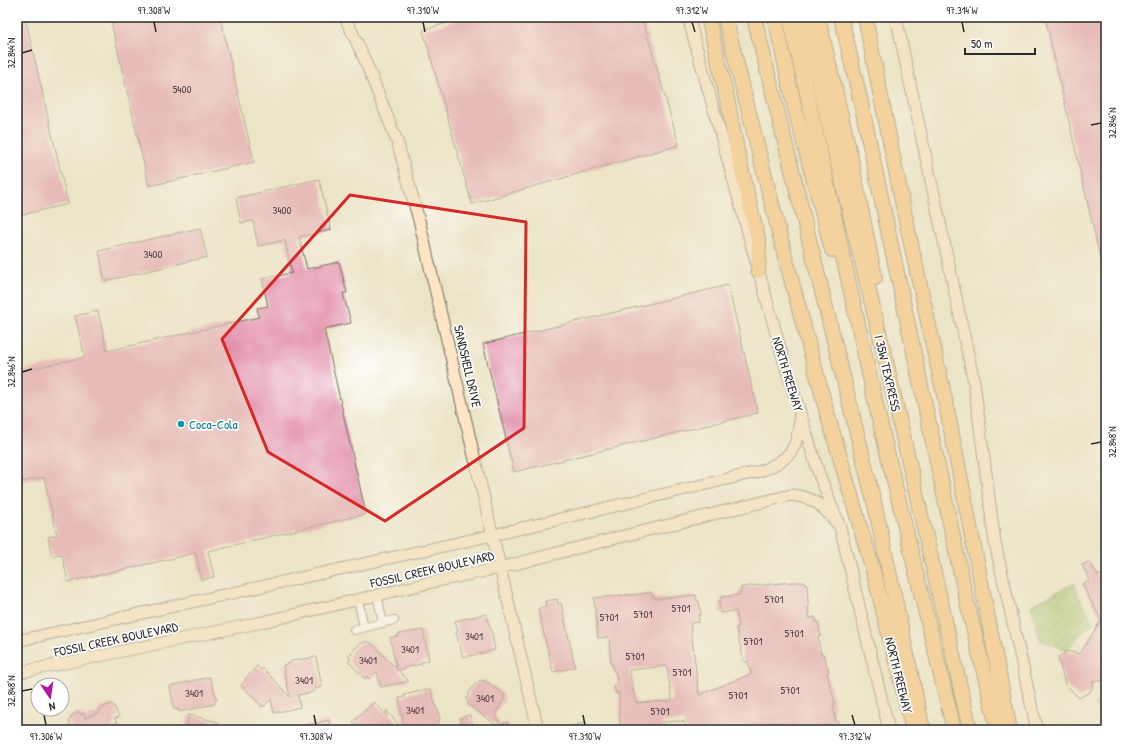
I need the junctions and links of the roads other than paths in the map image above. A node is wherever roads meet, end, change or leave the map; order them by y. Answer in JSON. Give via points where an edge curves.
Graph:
{"nodes":[{"id":1,"x":345,"y":17,"type":"edge"},
{"id":2,"x":688,"y":17,"type":"edge"},
{"id":3,"x":708,"y":17,"type":"edge"},
{"id":4,"x":724,"y":17,"type":"edge"},
{"id":5,"x":754,"y":17,"type":"edge"},
{"id":6,"x":775,"y":17,"type":"edge"},
{"id":7,"x":790,"y":17,"type":"edge"},
{"id":8,"x":804,"y":17,"type":"edge"},
{"id":9,"x":818,"y":17,"type":"edge"},
{"id":10,"x":841,"y":17,"type":"edge"},
{"id":11,"x":865,"y":17,"type":"edge"},
{"id":12,"x":896,"y":17,"type":"edge"},
{"id":13,"x":758,"y":271,"type":"junction"},
{"id":14,"x":880,"y":339,"type":"junction"},
{"id":15,"x":864,"y":355,"type":"junction"},
{"id":16,"x":800,"y":414,"type":"junction"},
{"id":17,"x":840,"y":528,"type":"junction"},
{"id":18,"x":493,"y":535,"type":"junction"},
{"id":19,"x":499,"y":568,"type":"junction"},
{"id":20,"x":377,"y":595,"type":"junction"},
{"id":21,"x":358,"y":600,"type":"junction"},
{"id":22,"x":394,"y":620,"type":"dead end"},
{"id":23,"x":383,"y":623,"type":"junction"},
{"id":24,"x":364,"y":627,"type":"junction"},
{"id":25,"x":354,"y":630,"type":"dead end"},
{"id":26,"x":17,"y":641,"type":"edge"},
{"id":27,"x":17,"y":673,"type":"edge"},
{"id":28,"x":538,"y":730,"type":"edge"},
{"id":29,"x":890,"y":730,"type":"edge"},
{"id":30,"x":912,"y":730,"type":"edge"},
{"id":31,"x":924,"y":730,"type":"edge"},
{"id":32,"x":954,"y":730,"type":"edge"},
{"id":33,"x":970,"y":730,"type":"edge"},
{"id":34,"x":998,"y":730,"type":"edge"},
{"id":35,"x":1010,"y":730,"type":"edge"},
{"id":36,"x":1037,"y":730,"type":"edge"}],
"edges":[{"from":1,"to":18,"type":"main road","name":"SANDSHELL DRIVE","via":[[398,145],[420,224]]},
{"from":2,"to":13,"type":"main road","name":"NORTH FREEWAY"},
{"from":3,"to":13,"type":"highway","via":[[759,244]]},
{"from":4,"to":30,"type":"highway","name":"NORTH FREEWAY","via":[[825,405],[874,574]]},
{"from":5,"to":31,"type":"highway","via":[[875,506]]},
{"from":6,"to":15,"type":"highway","via":[[794,105],[851,324]]},
{"from":7,"to":15,"type":"highway","name":"I 35W TEXPRESS"},
{"from":8,"to":14,"type":"highway","name":"I 35W TEXPRESS"},
{"from":9,"to":14,"type":"highway","via":[[848,146],[883,322]]},
{"from":10,"to":34,"type":"highway","via":[[966,598]]},
{"from":11,"to":35,"type":"highway","via":[[946,404]]},
{"from":12,"to":36,"type":"main road","via":[[974,382],[995,543]]},
{"from":13,"to":16,"type":"main road","name":"NORTH FREEWAY"},
{"from":14,"to":33,"type":"highway","name":"I 35W TEXPRESS"},
{"from":15,"to":32,"type":"highway","name":"I 35W TEXPRESS"},
{"from":16,"to":17,"type":"main road","name":"NORTH FREEWAY"},
{"from":16,"to":18,"type":"main road","name":"FOSSIL CREEK BOULEVARD","via":[[799,434],[794,449],[787,457],[768,468]]},
{"from":17,"to":19,"type":"main road","name":"FOSSIL CREEK BOULEVARD","via":[[824,507],[806,497],[790,495]]},
{"from":17,"to":29,"type":"main road","name":"NORTH FREEWAY"},
{"from":18,"to":19,"type":"main road","name":"SANDSHELL DRIVE"},
{"from":18,"to":26,"type":"main road","name":"FOSSIL CREEK BOULEVARD"},
{"from":19,"to":20,"type":"main road","name":"FOSSIL CREEK BOULEVARD"},
{"from":19,"to":28,"type":"main road","name":"SANDSHELL DRIVE"},
{"from":20,"to":21,"type":"main road","name":"FOSSIL CREEK BOULEVARD"},
{"from":20,"to":23,"type":"street"},
{"from":21,"to":24,"type":"street"},
{"from":21,"to":27,"type":"main road","name":"FOSSIL CREEK BOULEVARD"},
{"from":22,"to":23,"type":"street"},
{"from":23,"to":24,"type":"street"},
{"from":24,"to":25,"type":"street"}]}
